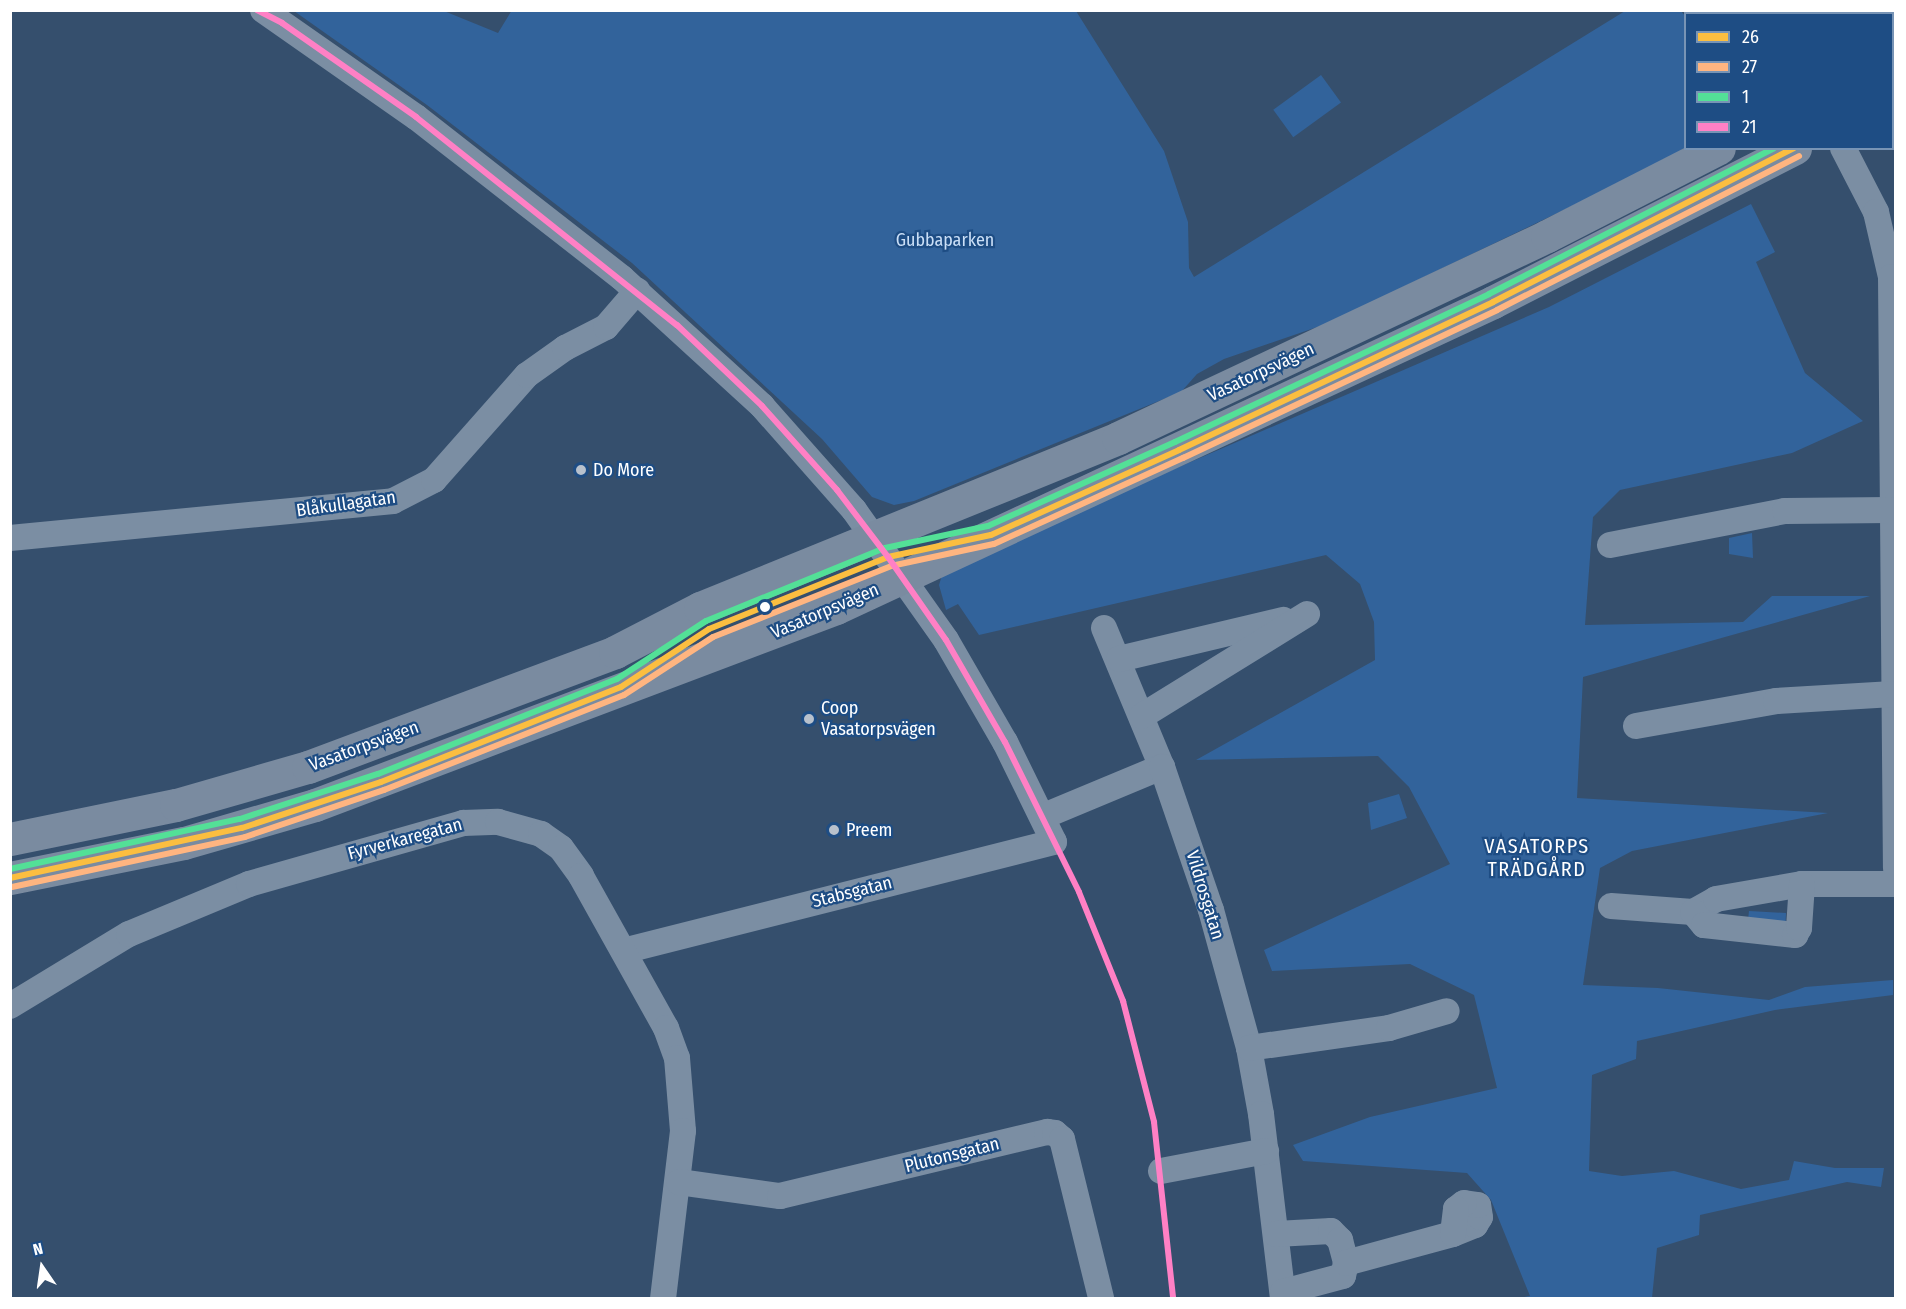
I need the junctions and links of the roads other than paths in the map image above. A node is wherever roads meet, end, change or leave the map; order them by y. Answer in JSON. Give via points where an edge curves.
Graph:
{"nodes":[{"id":1,"x":256,"y":10,"type":"edge"},
{"id":2,"x":273,"y":17,"type":"edge"},
{"id":3,"x":1715,"y":150,"type":"edge"},
{"id":4,"x":1791,"y":150,"type":"edge"},
{"id":5,"x":1844,"y":150,"type":"edge"},
{"id":6,"x":1893,"y":266,"type":"edge"},
{"id":7,"x":637,"y":291,"type":"junction"},
{"id":8,"x":1891,"y":510,"type":"junction"},
{"id":9,"x":10,"y":538,"type":"edge"},
{"id":10,"x":874,"y":538,"type":"junction"},
{"id":11,"x":1610,"y":545,"type":"dead end"},
{"id":12,"x":902,"y":579,"type":"junction"},
{"id":13,"x":1104,"y":628,"type":"dead end"},
{"id":14,"x":1119,"y":659,"type":"junction"},
{"id":15,"x":1893,"y":694,"type":"junction"},
{"id":16,"x":1142,"y":716,"type":"junction"},
{"id":17,"x":1635,"y":726,"type":"dead end"},
{"id":18,"x":1162,"y":767,"type":"junction"},
{"id":19,"x":1044,"y":816,"type":"junction"},
{"id":20,"x":10,"y":839,"type":"edge"},
{"id":21,"x":1896,"y":868,"type":"edge"},
{"id":22,"x":10,"y":878,"type":"edge"},
{"id":23,"x":1802,"y":884,"type":"junction"},
{"id":24,"x":1896,"y":884,"type":"edge"},
{"id":25,"x":1611,"y":906,"type":"dead end"},
{"id":26,"x":1693,"y":912,"type":"junction"},
{"id":27,"x":624,"y":951,"type":"junction"},
{"id":28,"x":10,"y":1006,"type":"edge"},
{"id":29,"x":1447,"y":1011,"type":"dead end"},
{"id":30,"x":1249,"y":1048,"type":"junction"},
{"id":31,"x":1266,"y":1151,"type":"junction"},
{"id":32,"x":1161,"y":1171,"type":"dead end"},
{"id":33,"x":679,"y":1182,"type":"junction"},
{"id":34,"x":1276,"y":1234,"type":"junction"},
{"id":35,"x":1453,"y":1234,"type":"dead end"},
{"id":36,"x":1346,"y":1263,"type":"junction"},
{"id":37,"x":1283,"y":1295,"type":"edge"},
{"id":38,"x":663,"y":1299,"type":"edge"},
{"id":39,"x":1101,"y":1299,"type":"edge"}],
"edges":[{"from":1,"to":2,"type":"street"},
{"from":2,"to":7,"type":"street","via":[[416,117]]},
{"from":3,"to":10,"type":"main road","name":"Vasatorpsvägen","via":[[1280,364],[1118,438]]},
{"from":4,"to":12,"type":"main road","name":"Vasatorpsvägen","via":[[1493,302]]},
{"from":5,"to":6,"type":"street","via":[[1876,212]]},
{"from":6,"to":8,"type":"street"},
{"from":7,"to":9,"type":"street","name":"Blåkullagatan","via":[[606,327],[565,348],[527,375],[434,480],[393,501]]},
{"from":7,"to":10,"type":"street","via":[[762,406],[816,465]]},
{"from":8,"to":11,"type":"street","via":[[1785,512]]},
{"from":8,"to":15,"type":"street"},
{"from":10,"to":12,"type":"street"},
{"from":10,"to":20,"type":"main road","name":"Vasatorpsvägen","via":[[700,608],[615,652],[343,755],[176,805]]},
{"from":12,"to":19,"type":"street","via":[[946,640]]},
{"from":12,"to":22,"type":"main road","name":"Vasatorpsvägen","via":[[779,631],[621,687],[315,805],[184,843]]},
{"from":13,"to":14,"type":"street","name":"Vildrosgatan"},
{"from":14,"to":16,"type":"street","name":"Vildrosgatan"},
{"from":14,"to":16,"type":"street","via":[[1307,614]]},
{"from":15,"to":17,"type":"street","via":[[1776,702]]},
{"from":15,"to":21,"type":"street"},
{"from":16,"to":18,"type":"street","name":"Vildrosgatan"},
{"from":18,"to":19,"type":"street"},
{"from":18,"to":30,"type":"street","name":"Vildrosgatan","via":[[1211,910]]},
{"from":19,"to":27,"type":"street","name":"Stabsgatan","via":[[1054,842]]},
{"from":23,"to":24,"type":"street"},
{"from":23,"to":26,"type":"street","via":[[1716,899]]},
{"from":23,"to":26,"type":"street","via":[[1800,928],[1795,935],[1704,925]]},
{"from":25,"to":26,"type":"street"},
{"from":27,"to":28,"type":"street","name":"Fyrverkaregatan","via":[[571,861],[556,843],[509,824],[469,822],[330,859],[163,917]]},
{"from":27,"to":33,"type":"street","name":"Fyrverkaregatan","via":[[666,1028],[677,1058],[682,1099]]},
{"from":29,"to":30,"type":"street","via":[[1389,1028]]},
{"from":30,"to":31,"type":"street","name":"Vildrosgatan"},
{"from":31,"to":32,"type":"street"},
{"from":31,"to":34,"type":"street","name":"Vildrosgatan"},
{"from":33,"to":38,"type":"street","name":"Fyrverkaregatan"},
{"from":33,"to":39,"type":"street","name":"Plutonsgatan","via":[[780,1196],[1055,1133],[1062,1138]]},
{"from":34,"to":36,"type":"street","via":[[1331,1231],[1340,1240]]},
{"from":34,"to":37,"type":"street","name":"Vildrosgatan"},
{"from":35,"to":36,"type":"street"},
{"from":36,"to":37,"type":"street","via":[[1343,1276]]}]}
